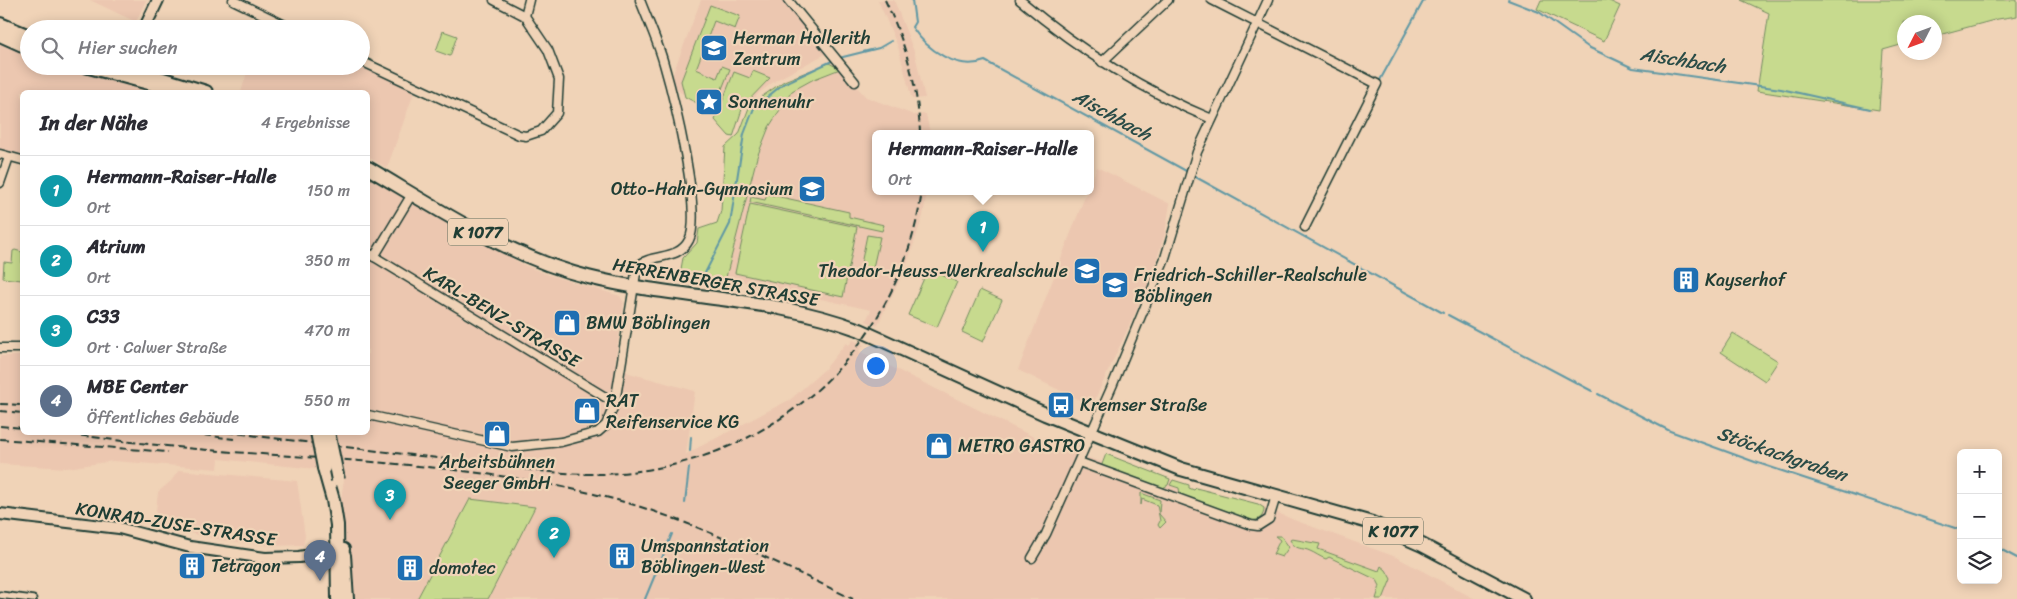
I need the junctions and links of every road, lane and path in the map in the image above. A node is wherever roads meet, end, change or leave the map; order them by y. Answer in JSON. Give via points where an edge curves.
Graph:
{"nodes":[{"id":1,"x":158,"y":0,"type":"edge"},
{"id":2,"x":233,"y":0,"type":"edge"},
{"id":3,"x":494,"y":0,"type":"edge"},
{"id":4,"x":529,"y":0,"type":"edge"},
{"id":5,"x":640,"y":0,"type":"edge"},
{"id":6,"x":788,"y":0,"type":"edge"},
{"id":7,"x":1020,"y":0,"type":"edge"},
{"id":8,"x":1168,"y":0,"type":"edge"},
{"id":9,"x":1212,"y":0,"type":"edge"},
{"id":10,"x":1268,"y":0,"type":"edge"},
{"id":11,"x":525,"y":16,"type":"junction"},
{"id":12,"x":148,"y":20,"type":"edge"},
{"id":13,"x":274,"y":20,"type":"edge"},
{"id":14,"x":0,"y":24,"type":"edge"},
{"id":15,"x":1258,"y":24,"type":"junction"},
{"id":16,"x":20,"y":32,"type":"edge"},
{"id":17,"x":0,"y":35,"type":"edge"},
{"id":18,"x":20,"y":44,"type":"edge"},
{"id":19,"x":1102,"y":62,"type":"junction"},
{"id":20,"x":370,"y":65,"type":"edge"},
{"id":21,"x":138,"y":75,"type":"edge"},
{"id":22,"x":147,"y":75,"type":"edge"},
{"id":23,"x":157,"y":75,"type":"edge"},
{"id":24,"x":160,"y":78,"type":"junction"},
{"id":25,"x":855,"y":82,"type":"dead end"},
{"id":26,"x":176,"y":90,"type":"edge"},
{"id":27,"x":199,"y":90,"type":"edge"},
{"id":28,"x":1212,"y":119,"type":"junction"},
{"id":29,"x":0,"y":154,"type":"edge"},
{"id":30,"x":9,"y":157,"type":"junction"},
{"id":31,"x":20,"y":160,"type":"edge"},
{"id":32,"x":370,"y":169,"type":"edge"},
{"id":33,"x":0,"y":183,"type":"edge"},
{"id":34,"x":410,"y":197,"type":"junction"},
{"id":35,"x":1305,"y":227,"type":"dead end"},
{"id":36,"x":371,"y":255,"type":"edge"},
{"id":37,"x":634,"y":287,"type":"junction"},
{"id":38,"x":0,"y":348,"type":"edge"},
{"id":39,"x":20,"y":348,"type":"edge"},
{"id":40,"x":615,"y":403,"type":"junction"},
{"id":41,"x":370,"y":415,"type":"edge"},
{"id":42,"x":1091,"y":434,"type":"junction"},
{"id":43,"x":318,"y":435,"type":"edge"},
{"id":44,"x":328,"y":435,"type":"edge"},
{"id":45,"x":1079,"y":462,"type":"junction"},
{"id":46,"x":330,"y":476,"type":"junction"},
{"id":47,"x":1276,"y":496,"type":"junction"},
{"id":48,"x":0,"y":514,"type":"edge"},
{"id":49,"x":337,"y":547,"type":"junction"},
{"id":50,"x":1032,"y":558,"type":"dead end"},
{"id":51,"x":1500,"y":588,"type":"junction"},
{"id":52,"x":0,"y":595,"type":"edge"},
{"id":53,"x":33,"y":599,"type":"edge"},
{"id":54,"x":338,"y":599,"type":"edge"},
{"id":55,"x":347,"y":599,"type":"edge"},
{"id":56,"x":1511,"y":599,"type":"edge"},
{"id":57,"x":1524,"y":599,"type":"edge"}],
"edges":[{"from":1,"to":12,"type":"street"},
{"from":2,"to":13,"type":"street"},
{"from":3,"to":11,"type":"street"},
{"from":4,"to":11,"type":"street"},
{"from":5,"to":37,"type":"street","via":[[660,52],[672,97],[690,182],[692,222],[689,240],[684,247],[671,256],[642,262],[637,268]]},
{"from":6,"to":25,"type":"street"},
{"from":7,"to":19,"type":"street"},
{"from":8,"to":19,"type":"street"},
{"from":9,"to":15,"type":"street"},
{"from":10,"to":15,"type":"street"},
{"from":11,"to":20,"type":"street","via":[[548,50],[558,79],[557,112],[541,130],[526,136],[500,127]]},
{"from":14,"to":16,"type":"main road"},
{"from":15,"to":28,"type":"street"},
{"from":15,"to":35,"type":"street","via":[[1377,84]]},
{"from":17,"to":18,"type":"main road"},
{"from":19,"to":28,"type":"street","via":[[1158,94]]},
{"from":21,"to":26,"type":"main road"},
{"from":22,"to":24,"type":"main road"},
{"from":23,"to":24,"type":"street"},
{"from":24,"to":27,"type":"main road"},
{"from":28,"to":42,"type":"street","via":[[1191,168],[1165,258]]},
{"from":29,"to":30,"type":"street"},
{"from":30,"to":31,"type":"street"},
{"from":30,"to":33,"type":"street"},
{"from":32,"to":34,"type":"main road","name":"HERRENBERGER STRASSE","number":"K 1077"},
{"from":34,"to":36,"type":"street","name":"KARL-BENZ-STRASSE"},
{"from":34,"to":37,"type":"main road","name":"HERRENBERGER STRASSE","number":"K 1077","via":[[532,259],[579,275]]},
{"from":36,"to":40,"type":"street","name":"KARL-BENZ-STRASSE"},
{"from":37,"to":40,"type":"street"},
{"from":37,"to":42,"type":"main road","name":"HERRENBERGER STRASSE","number":"K 1077","via":[[768,304],[832,320]]},
{"from":38,"to":39,"type":"street"},
{"from":40,"to":41,"type":"street","via":[[606,425],[598,432],[561,442],[512,447]]},
{"from":42,"to":45,"type":"street"},
{"from":42,"to":47,"type":"main road","name":"HERRENBERGER STRASSE","number":"K 1077","via":[[1181,469]]},
{"from":43,"to":46,"type":"main road","bridge":true},
{"from":44,"to":46,"type":"main road","bridge":true},
{"from":45,"to":47,"type":"street","via":[[1251,525],[1258,526],[1269,520]]},
{"from":45,"to":50,"type":"street"},
{"from":46,"to":49,"type":"main road","via":[[337,500]]},
{"from":46,"to":49,"type":"street","via":[[327,495],[332,535]]},
{"from":47,"to":51,"type":"main road","name":"HERRENBERGER STRASSE","number":"K 1077","via":[[1400,534]]},
{"from":48,"to":49,"type":"street","name":"KONRAD-ZUSE-STRASSE","via":[[125,529],[190,547],[235,554],[285,558],[316,554]]},
{"from":49,"to":54,"type":"main road"},
{"from":49,"to":55,"type":"main road"},
{"from":51,"to":56,"type":"main road","name":"HERRENBERGER STRASSE","number":"K 1077"},
{"from":51,"to":57,"type":"main road","name":"HERRENBERGER STRASSE","number":"K 1077"},
{"from":52,"to":53,"type":"street"}]}
